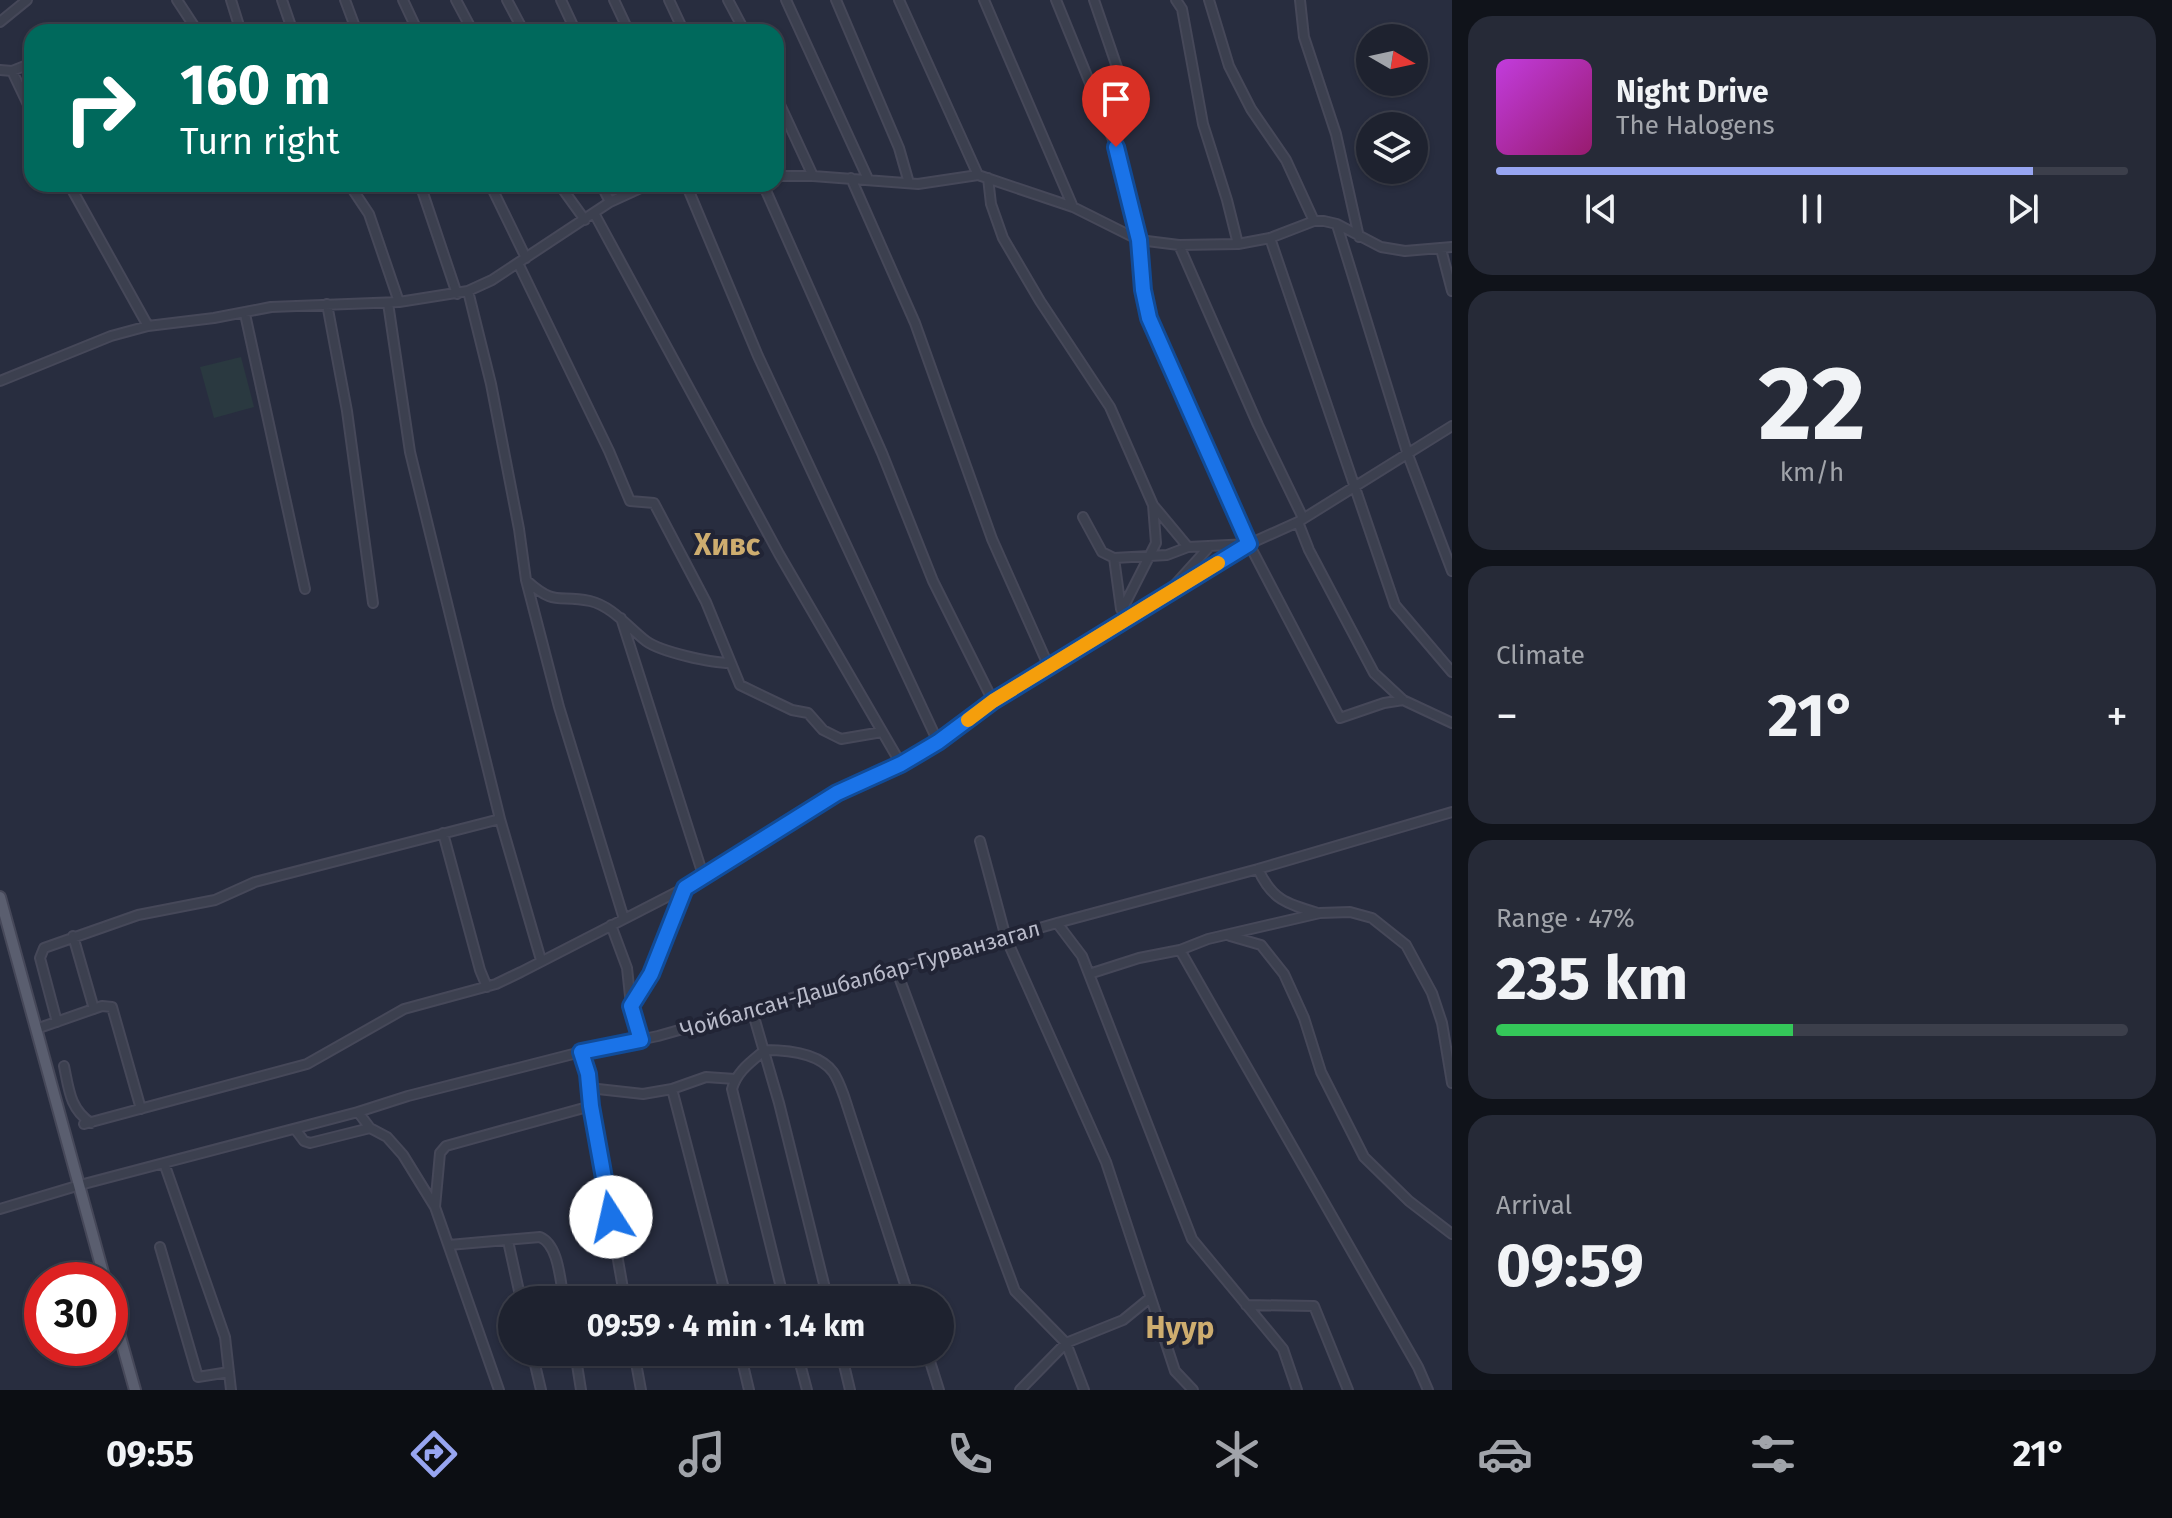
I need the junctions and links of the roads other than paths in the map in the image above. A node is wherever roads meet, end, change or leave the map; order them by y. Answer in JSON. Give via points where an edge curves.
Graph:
{"nodes":[{"id":1,"x":27,"y":0,"type":"edge"},
{"id":2,"x":177,"y":0,"type":"edge"},
{"id":3,"x":231,"y":0,"type":"edge"},
{"id":4,"x":282,"y":0,"type":"edge"},
{"id":5,"x":345,"y":0,"type":"edge"},
{"id":6,"x":403,"y":0,"type":"edge"},
{"id":7,"x":456,"y":0,"type":"edge"},
{"id":8,"x":507,"y":0,"type":"edge"},
{"id":9,"x":561,"y":0,"type":"edge"},
{"id":10,"x":614,"y":0,"type":"edge"},
{"id":11,"x":669,"y":0,"type":"edge"},
{"id":12,"x":728,"y":0,"type":"edge"},
{"id":13,"x":786,"y":0,"type":"edge"},
{"id":14,"x":836,"y":0,"type":"edge"},
{"id":15,"x":899,"y":0,"type":"edge"},
{"id":16,"x":984,"y":0,"type":"edge"},
{"id":17,"x":1056,"y":0,"type":"edge"},
{"id":18,"x":1094,"y":0,"type":"edge"},
{"id":19,"x":1176,"y":0,"type":"edge"},
{"id":20,"x":1209,"y":0,"type":"edge"},
{"id":21,"x":1300,"y":0,"type":"edge"},
{"id":22,"x":0,"y":22,"type":"edge"},
{"id":23,"x":193,"y":24,"type":"edge"},
{"id":24,"x":238,"y":24,"type":"edge"},
{"id":25,"x":290,"y":24,"type":"edge"},
{"id":26,"x":354,"y":24,"type":"edge"},
{"id":27,"x":414,"y":24,"type":"edge"},
{"id":28,"x":469,"y":24,"type":"edge"},
{"id":29,"x":520,"y":24,"type":"edge"},
{"id":30,"x":572,"y":24,"type":"edge"},
{"id":31,"x":625,"y":24,"type":"edge"},
{"id":32,"x":680,"y":24,"type":"edge"},
{"id":33,"x":741,"y":24,"type":"edge"},
{"id":34,"x":24,"y":66,"type":"edge"},
{"id":35,"x":0,"y":70,"type":"edge"},
{"id":36,"x":12,"y":71,"type":"junction"},
{"id":37,"x":24,"y":96,"type":"edge"},
{"id":38,"x":784,"y":113,"type":"edge"},
{"id":39,"x":1116,"y":147,"type":"junction"},
{"id":40,"x":978,"y":175,"type":"junction"},
{"id":41,"x":784,"y":176,"type":"edge"},
{"id":42,"x":813,"y":176,"type":"junction"},
{"id":43,"x":851,"y":178,"type":"junction"},
{"id":44,"x":988,"y":178,"type":"junction"},
{"id":45,"x":868,"y":179,"type":"junction"},
{"id":46,"x":909,"y":183,"type":"junction"},
{"id":47,"x":73,"y":192,"type":"edge"},
{"id":48,"x":354,"y":192,"type":"edge"},
{"id":49,"x":423,"y":192,"type":"edge"},
{"id":50,"x":493,"y":192,"type":"edge"},
{"id":51,"x":565,"y":192,"type":"edge"},
{"id":52,"x":605,"y":192,"type":"edge"},
{"id":53,"x":632,"y":192,"type":"edge"},
{"id":54,"x":689,"y":192,"type":"edge"},
{"id":55,"x":767,"y":192,"type":"edge"},
{"id":56,"x":610,"y":202,"type":"junction"},
{"id":57,"x":1073,"y":207,"type":"junction"},
{"id":58,"x":594,"y":213,"type":"junction"},
{"id":59,"x":585,"y":220,"type":"junction"},
{"id":60,"x":1314,"y":221,"type":"junction"},
{"id":61,"x":1337,"y":224,"type":"junction"},
{"id":62,"x":1359,"y":237,"type":"junction"},
{"id":63,"x":1270,"y":238,"type":"junction"},
{"id":64,"x":1139,"y":240,"type":"junction"},
{"id":65,"x":1238,"y":244,"type":"junction"},
{"id":66,"x":1179,"y":245,"type":"junction"},
{"id":67,"x":1452,"y":247,"type":"edge"},
{"id":68,"x":1441,"y":249,"type":"junction"},
{"id":69,"x":522,"y":261,"type":"junction"},
{"id":70,"x":468,"y":291,"type":"junction"},
{"id":71,"x":1452,"y":291,"type":"edge"},
{"id":72,"x":457,"y":294,"type":"junction"},
{"id":73,"x":399,"y":302,"type":"junction"},
{"id":74,"x":388,"y":303,"type":"junction"},
{"id":75,"x":327,"y":304,"type":"junction"},
{"id":76,"x":245,"y":314,"type":"junction"},
{"id":77,"x":148,"y":326,"type":"junction"},
{"id":78,"x":0,"y":381,"type":"edge"},
{"id":79,"x":1452,"y":426,"type":"edge"},
{"id":80,"x":1408,"y":455,"type":"junction"},
{"id":81,"x":1355,"y":487,"type":"junction"},
{"id":82,"x":1153,"y":505,"type":"junction"},
{"id":83,"x":1083,"y":517,"type":"dead end"},
{"id":84,"x":1300,"y":520,"type":"junction"},
{"id":85,"x":1249,"y":544,"type":"junction"},
{"id":86,"x":1210,"y":546,"type":"junction"},
{"id":87,"x":1188,"y":547,"type":"junction"},
{"id":88,"x":1151,"y":557,"type":"junction"},
{"id":89,"x":1114,"y":558,"type":"junction"},
{"id":90,"x":1452,"y":571,"type":"edge"},
{"id":91,"x":526,"y":580,"type":"junction"},
{"id":92,"x":305,"y":589,"type":"dead end"},
{"id":93,"x":1166,"y":595,"type":"junction"},
{"id":94,"x":373,"y":603,"type":"dead end"},
{"id":95,"x":1122,"y":610,"type":"junction"},
{"id":96,"x":621,"y":618,"type":"junction"},
{"id":97,"x":1123,"y":622,"type":"junction"},
{"id":98,"x":730,"y":663,"type":"junction"},
{"id":99,"x":1049,"y":667,"type":"junction"},
{"id":100,"x":1452,"y":672,"type":"edge"},
{"id":101,"x":1403,"y":700,"type":"junction"},
{"id":102,"x":993,"y":701,"type":"junction"},
{"id":103,"x":1452,"y":723,"type":"edge"},
{"id":104,"x":882,"y":732,"type":"junction"},
{"id":105,"x":938,"y":742,"type":"junction"},
{"id":106,"x":901,"y":764,"type":"junction"},
{"id":107,"x":1452,"y":812,"type":"edge"},
{"id":108,"x":500,"y":819,"type":"junction"},
{"id":109,"x":443,"y":833,"type":"junction"},
{"id":110,"x":980,"y":841,"type":"dead end"},
{"id":111,"x":1258,"y":869,"type":"junction"},
{"id":112,"x":704,"y":878,"type":"junction"},
{"id":113,"x":685,"y":888,"type":"junction"},
{"id":114,"x":1,"y":904,"type":"edge"},
{"id":115,"x":1320,"y":913,"type":"junction"},
{"id":116,"x":624,"y":919,"type":"junction"},
{"id":117,"x":1057,"y":923,"type":"junction"},
{"id":118,"x":611,"y":925,"type":"junction"},
{"id":119,"x":1225,"y":935,"type":"junction"},
{"id":120,"x":73,"y":936,"type":"junction"},
{"id":121,"x":1006,"y":938,"type":"junction"},
{"id":122,"x":1180,"y":950,"type":"junction"},
{"id":123,"x":541,"y":960,"type":"junction"},
{"id":124,"x":896,"y":969,"type":"junction"},
{"id":125,"x":1089,"y":974,"type":"junction"},
{"id":126,"x":487,"y":987,"type":"junction"},
{"id":127,"x":631,"y":1006,"type":"junction"},
{"id":128,"x":94,"y":1009,"type":"junction"},
{"id":129,"x":752,"y":1010,"type":"junction"},
{"id":130,"x":57,"y":1022,"type":"junction"},
{"id":131,"x":36,"y":1029,"type":"junction"},
{"id":132,"x":641,"y":1040,"type":"junction"},
{"id":133,"x":765,"y":1050,"type":"junction"},
{"id":134,"x":581,"y":1052,"type":"junction"},
{"id":135,"x":64,"y":1066,"type":"dead end"},
{"id":136,"x":735,"y":1079,"type":"junction"},
{"id":137,"x":1452,"y":1083,"type":"edge"},
{"id":138,"x":589,"y":1088,"type":"junction"},
{"id":139,"x":672,"y":1089,"type":"junction"},
{"id":140,"x":591,"y":1106,"type":"junction"},
{"id":141,"x":141,"y":1109,"type":"junction"},
{"id":142,"x":358,"y":1112,"type":"junction"},
{"id":143,"x":370,"y":1128,"type":"junction"},
{"id":144,"x":295,"y":1129,"type":"junction"},
{"id":145,"x":164,"y":1163,"type":"junction"},
{"id":146,"x":80,"y":1185,"type":"junction"},
{"id":147,"x":435,"y":1207,"type":"junction"},
{"id":148,"x":0,"y":1209,"type":"edge"},
{"id":149,"x":1452,"y":1234,"type":"edge"},
{"id":150,"x":508,"y":1241,"type":"junction"},
{"id":151,"x":449,"y":1245,"type":"junction"},
{"id":152,"x":160,"y":1247,"type":"dead end"},
{"id":153,"x":100,"y":1262,"type":"edge"},
{"id":154,"x":518,"y":1286,"type":"edge"},
{"id":155,"x":561,"y":1286,"type":"edge"},
{"id":156,"x":623,"y":1286,"type":"edge"},
{"id":157,"x":723,"y":1286,"type":"edge"},
{"id":158,"x":780,"y":1286,"type":"edge"},
{"id":159,"x":824,"y":1286,"type":"edge"},
{"id":160,"x":905,"y":1286,"type":"edge"},
{"id":161,"x":1150,"y":1298,"type":"junction"},
{"id":162,"x":1246,"y":1305,"type":"junction"},
{"id":163,"x":1066,"y":1343,"type":"junction"},
{"id":164,"x":128,"y":1365,"type":"edge"},
{"id":165,"x":535,"y":1366,"type":"edge"},
{"id":166,"x":577,"y":1366,"type":"edge"},
{"id":167,"x":637,"y":1366,"type":"edge"},
{"id":168,"x":743,"y":1366,"type":"edge"},
{"id":169,"x":801,"y":1366,"type":"edge"},
{"id":170,"x":844,"y":1366,"type":"edge"},
{"id":171,"x":931,"y":1366,"type":"edge"},
{"id":172,"x":229,"y":1372,"type":"junction"},
{"id":173,"x":135,"y":1390,"type":"edge"},
{"id":174,"x":231,"y":1390,"type":"edge"},
{"id":175,"x":499,"y":1390,"type":"edge"},
{"id":176,"x":541,"y":1390,"type":"edge"},
{"id":177,"x":581,"y":1390,"type":"edge"},
{"id":178,"x":641,"y":1390,"type":"edge"},
{"id":179,"x":749,"y":1390,"type":"edge"},
{"id":180,"x":807,"y":1390,"type":"edge"},
{"id":181,"x":850,"y":1390,"type":"edge"},
{"id":182,"x":939,"y":1390,"type":"edge"},
{"id":183,"x":1020,"y":1390,"type":"edge"},
{"id":184,"x":1084,"y":1390,"type":"edge"},
{"id":185,"x":1193,"y":1390,"type":"edge"},
{"id":186,"x":1297,"y":1390,"type":"edge"},
{"id":187,"x":1348,"y":1390,"type":"edge"},
{"id":188,"x":1428,"y":1390,"type":"edge"}],
"edges":[{"from":1,"to":22,"type":"street"},
{"from":2,"to":23,"type":"street"},
{"from":3,"to":24,"type":"street"},
{"from":4,"to":25,"type":"street"},
{"from":5,"to":26,"type":"street"},
{"from":6,"to":27,"type":"street"},
{"from":7,"to":28,"type":"street"},
{"from":8,"to":29,"type":"street"},
{"from":9,"to":30,"type":"street"},
{"from":10,"to":31,"type":"street"},
{"from":11,"to":32,"type":"street"},
{"from":12,"to":33,"type":"street"},
{"from":13,"to":45,"type":"street"},
{"from":14,"to":46,"type":"street"},
{"from":15,"to":40,"type":"street"},
{"from":16,"to":57,"type":"street"},
{"from":17,"to":39,"type":"street"},
{"from":18,"to":39,"type":"street","via":[[1119,73]]},
{"from":19,"to":65,"type":"street","via":[[1203,124]]},
{"from":20,"to":60,"type":"street","via":[[1229,66],[1286,160]]},
{"from":21,"to":62,"type":"street","via":[[1304,37],[1336,134]]},
{"from":34,"to":36,"type":"street"},
{"from":35,"to":36,"type":"street"},
{"from":36,"to":37,"type":"street"},
{"from":38,"to":42,"type":"street"},
{"from":39,"to":64,"type":"street"},
{"from":40,"to":44,"type":"street"},
{"from":40,"to":46,"type":"street"},
{"from":41,"to":42,"type":"street"},
{"from":42,"to":43,"type":"street"},
{"from":43,"to":45,"type":"street"},
{"from":43,"to":99,"type":"street","via":[[915,323],[992,539]]},
{"from":44,"to":57,"type":"street"},
{"from":44,"to":82,"type":"street","via":[[1003,238],[1110,407]]},
{"from":45,"to":46,"type":"street"},
{"from":47,"to":77,"type":"street"},
{"from":48,"to":73,"type":"street","via":[[369,214]]},
{"from":49,"to":72,"type":"street"},
{"from":50,"to":69,"type":"street"},
{"from":51,"to":59,"type":"street"},
{"from":52,"to":56,"type":"street"},
{"from":53,"to":56,"type":"street"},
{"from":54,"to":105,"type":"street","via":[[758,356]]},
{"from":55,"to":102,"type":"street","via":[[933,581]]},
{"from":56,"to":58,"type":"street"},
{"from":57,"to":64,"type":"street"},
{"from":58,"to":59,"type":"street"},
{"from":58,"to":104,"type":"street"},
{"from":59,"to":69,"type":"street"},
{"from":60,"to":61,"type":"street"},
{"from":60,"to":63,"type":"street"},
{"from":61,"to":62,"type":"street"},
{"from":61,"to":80,"type":"street"},
{"from":62,"to":68,"type":"street","via":[[1405,251]]},
{"from":63,"to":65,"type":"street"},
{"from":63,"to":81,"type":"street"},
{"from":64,"to":66,"type":"street"},
{"from":64,"to":85,"type":"street","via":[[1149,318]]},
{"from":65,"to":66,"type":"street"},
{"from":66,"to":84,"type":"street"},
{"from":67,"to":68,"type":"street"},
{"from":68,"to":71,"type":"street"},
{"from":69,"to":70,"type":"street"},
{"from":69,"to":98,"type":"street","via":[[630,501],[654,503],[706,602]]},
{"from":70,"to":72,"type":"street"},
{"from":70,"to":91,"type":"street","via":[[491,384]]},
{"from":72,"to":73,"type":"street"},
{"from":73,"to":74,"type":"street"},
{"from":74,"to":75,"type":"street"},
{"from":74,"to":108,"type":"street","via":[[410,452]]},
{"from":75,"to":76,"type":"street"},
{"from":75,"to":94,"type":"street"},
{"from":76,"to":77,"type":"street"},
{"from":76,"to":92,"type":"street"},
{"from":77,"to":78,"type":"street"},
{"from":79,"to":80,"type":"street"},
{"from":80,"to":81,"type":"street"},
{"from":80,"to":90,"type":"street"},
{"from":81,"to":84,"type":"street"},
{"from":81,"to":100,"type":"street","via":[[1395,605]]},
{"from":82,"to":87,"type":"street"},
{"from":82,"to":88,"type":"street","via":[[1157,534]]},
{"from":83,"to":89,"type":"street","via":[[1102,552]]},
{"from":84,"to":85,"type":"street"},
{"from":84,"to":101,"type":"street","via":[[1309,550],[1374,673]]},
{"from":85,"to":86,"type":"street"},
{"from":85,"to":93,"type":"street"},
{"from":85,"to":101,"type":"street","via":[[1340,718]]},
{"from":86,"to":87,"type":"street"},
{"from":86,"to":93,"type":"street"},
{"from":87,"to":88,"type":"street"},
{"from":88,"to":89,"type":"street"},
{"from":88,"to":95,"type":"street"},
{"from":89,"to":95,"type":"street"},
{"from":91,"to":96,"type":"street","via":[[541,593],[591,601]]},
{"from":91,"to":116,"type":"street"},
{"from":93,"to":97,"type":"street"},
{"from":95,"to":97,"type":"street"},
{"from":96,"to":98,"type":"street","via":[[649,643],[712,663]]},
{"from":96,"to":112,"type":"street"},
{"from":97,"to":99,"type":"street"},
{"from":98,"to":104,"type":"street","via":[[740,685],[808,713],[823,730],[841,739]]},
{"from":99,"to":102,"type":"street"},
{"from":101,"to":103,"type":"street"},
{"from":102,"to":105,"type":"street"},
{"from":104,"to":106,"type":"street"},
{"from":105,"to":106,"type":"street"},
{"from":106,"to":112,"type":"street","via":[[837,793]]},
{"from":107,"to":111,"type":"street","name":"Чойбалсан-Дашбалбар-Гурванзагал"},
{"from":108,"to":109,"type":"street"},
{"from":108,"to":123,"type":"street"},
{"from":109,"to":120,"type":"street"},
{"from":109,"to":126,"type":"street"},
{"from":110,"to":121,"type":"street"},
{"from":111,"to":115,"type":"street","via":[[1266,887],[1285,903]]},
{"from":111,"to":117,"type":"street","name":"Чойбалсан-Дашбалбар-Гурванзагал"},
{"from":112,"to":113,"type":"street"},
{"from":113,"to":116,"type":"street"},
{"from":113,"to":127,"type":"street","via":[[651,974]]},
{"from":114,"to":131,"type":"main road"},
{"from":115,"to":119,"type":"street"},
{"from":115,"to":137,"type":"street","via":[[1372,918],[1406,945],[1432,993]]},
{"from":116,"to":118,"type":"street"},
{"from":117,"to":121,"type":"street","name":"Чойбалсан-Дашбалбар-Гурванзагал"},
{"from":117,"to":125,"type":"street"},
{"from":118,"to":123,"type":"street"},
{"from":118,"to":127,"type":"street","via":[[627,968]]},
{"from":119,"to":122,"type":"street"},
{"from":119,"to":149,"type":"street","via":[[1261,945],[1276,963],[1304,1018],[1321,1072],[1364,1157]]},
{"from":120,"to":128,"type":"street"},
{"from":120,"to":130,"type":"street","via":[[44,948],[40,958]]},
{"from":121,"to":124,"type":"street","name":"Чойбалсан-Дашбалбар-Гурванзагал"},
{"from":121,"to":161,"type":"street","via":[[1106,1162]]},
{"from":122,"to":125,"type":"street"},
{"from":122,"to":188,"type":"street"},
{"from":123,"to":126,"type":"street"},
{"from":124,"to":129,"type":"street","name":"Чойбалсан-Дашбалбар-Гурванзагал"},
{"from":124,"to":163,"type":"street","via":[[1015,1291]]},
{"from":125,"to":162,"type":"street","via":[[1192,1239]]},
{"from":126,"to":141,"type":"street","via":[[404,1009],[307,1064]]},
{"from":127,"to":132,"type":"street"},
{"from":128,"to":130,"type":"street"},
{"from":128,"to":141,"type":"street","via":[[112,1007]]},
{"from":129,"to":132,"type":"street","name":"Чойбалсан-Дашбалбар-Гурванзагал"},
{"from":129,"to":133,"type":"street"},
{"from":130,"to":131,"type":"street"},
{"from":131,"to":146,"type":"main road"},
{"from":132,"to":134,"type":"street","name":"Чойбалсан-Дашбалбар-Гурванзагал"},
{"from":133,"to":136,"type":"street"},
{"from":133,"to":159,"type":"street"},
{"from":133,"to":160,"type":"street","via":[[796,1052],[832,1070]]},
{"from":134,"to":138,"type":"street"},
{"from":134,"to":142,"type":"street","name":"Чойбалсан-Дашбалбар-Гурванзагал"},
{"from":135,"to":141,"type":"street","via":[[73,1106],[88,1124]]},
{"from":136,"to":139,"type":"street","via":[[706,1077]]},
{"from":136,"to":158,"type":"street","via":[[733,1104]]},
{"from":138,"to":139,"type":"street","via":[[643,1094]]},
{"from":138,"to":140,"type":"street"},
{"from":139,"to":157,"type":"street"},
{"from":140,"to":147,"type":"street","via":[[446,1146],[440,1153]]},
{"from":140,"to":156,"type":"street"},
{"from":142,"to":143,"type":"street"},
{"from":142,"to":144,"type":"street","name":"Чойбалсан-Дашбалбар-Гурванзагал"},
{"from":143,"to":144,"type":"street","via":[[310,1143]]},
{"from":143,"to":147,"type":"street","via":[[403,1155]]},
{"from":144,"to":145,"type":"street","name":"Чойбалсан-Дашбалбар-Гурванзагал"},
{"from":145,"to":146,"type":"street","name":"Чойбалсан-Дашбалбар-Гурванзагал"},
{"from":145,"to":172,"type":"street","via":[[225,1337]]},
{"from":146,"to":148,"type":"street","name":"Чойбалсан-Дашбалбар-Гурванзагал"},
{"from":146,"to":153,"type":"main road"},
{"from":147,"to":151,"type":"street"},
{"from":150,"to":151,"type":"street"},
{"from":150,"to":154,"type":"street"},
{"from":150,"to":155,"type":"street","via":[[540,1237],[550,1243]]},
{"from":151,"to":175,"type":"street"},
{"from":152,"to":172,"type":"street","via":[[198,1377]]},
{"from":161,"to":163,"type":"street","via":[[1123,1320]]},
{"from":161,"to":185,"type":"street","via":[[1175,1371]]},
{"from":162,"to":186,"type":"street","via":[[1283,1349]]},
{"from":162,"to":187,"type":"street","via":[[1314,1306]]},
{"from":163,"to":183,"type":"street"},
{"from":163,"to":184,"type":"street"},
{"from":164,"to":173,"type":"main road"},
{"from":165,"to":176,"type":"street"},
{"from":166,"to":177,"type":"street"},
{"from":167,"to":178,"type":"street"},
{"from":168,"to":179,"type":"street"},
{"from":169,"to":180,"type":"street"},
{"from":170,"to":181,"type":"street"},
{"from":171,"to":182,"type":"street"},
{"from":172,"to":174,"type":"street"}]}
